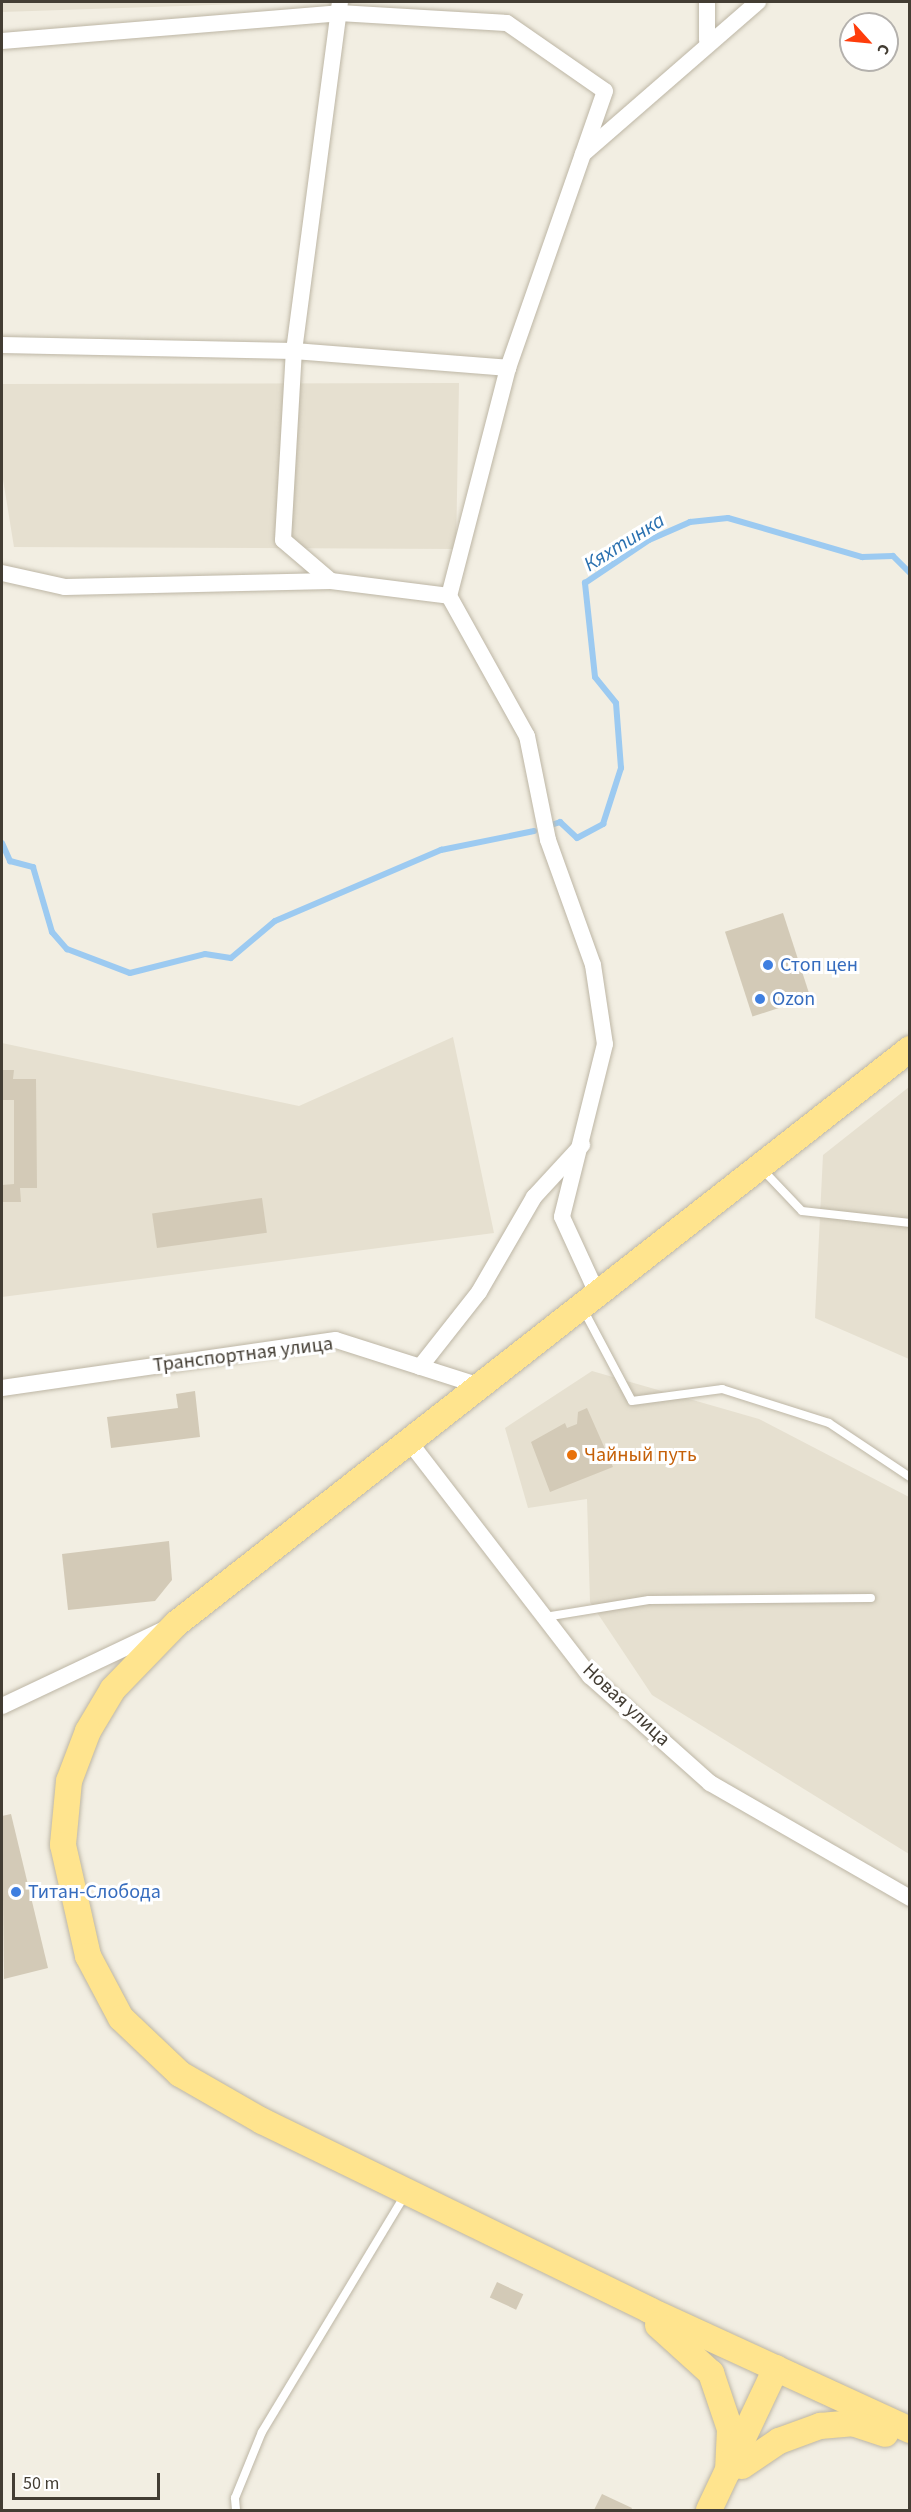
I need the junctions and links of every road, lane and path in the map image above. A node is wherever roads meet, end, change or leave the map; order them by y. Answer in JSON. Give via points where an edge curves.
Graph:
{"nodes":[{"id":1,"x":707,"y":2,"type":"edge"},
{"id":2,"x":758,"y":2,"type":"edge"},
{"id":3,"x":339,"y":7,"type":"edge"},
{"id":4,"x":707,"y":40,"type":"junction"},
{"id":5,"x":2,"y":41,"type":"edge"},
{"id":6,"x":578,"y":159,"type":"junction"},
{"id":7,"x":2,"y":345,"type":"edge"},
{"id":8,"x":294,"y":351,"type":"junction"},
{"id":9,"x":508,"y":368,"type":"junction"},
{"id":10,"x":2,"y":573,"type":"edge"},
{"id":11,"x":331,"y":581,"type":"junction"},
{"id":12,"x":449,"y":596,"type":"junction"},
{"id":13,"x":909,"y":1049,"type":"edge"},
{"id":14,"x":585,"y":1142,"type":"junction"},
{"id":15,"x":759,"y":1166,"type":"junction"},
{"id":16,"x":909,"y":1222,"type":"edge"},
{"id":17,"x":589,"y":1299,"type":"junction"},
{"id":18,"x":420,"y":1367,"type":"junction"},
{"id":19,"x":480,"y":1386,"type":"junction"},
{"id":20,"x":2,"y":1388,"type":"edge"},
{"id":21,"x":408,"y":1440,"type":"junction"},
{"id":22,"x":909,"y":1477,"type":"edge"},
{"id":23,"x":871,"y":1598,"type":"dead end"},
{"id":24,"x":545,"y":1617,"type":"junction"},
{"id":25,"x":176,"y":1624,"type":"junction"},
{"id":26,"x":2,"y":1706,"type":"edge"},
{"id":27,"x":909,"y":1898,"type":"edge"},
{"id":28,"x":407,"y":2192,"type":"junction"},
{"id":29,"x":595,"y":2284,"type":"junction"},
{"id":30,"x":781,"y":2371,"type":"junction"},
{"id":31,"x":909,"y":2430,"type":"edge"},
{"id":32,"x":909,"y":2442,"type":"edge"},
{"id":33,"x":735,"y":2468,"type":"junction"},
{"id":34,"x":236,"y":2511,"type":"edge"},
{"id":35,"x":709,"y":2511,"type":"edge"},
{"id":36,"x":721,"y":2511,"type":"edge"}],
"edges":[{"from":1,"to":4,"type":"street"},
{"from":2,"to":4,"type":"street"},
{"from":3,"to":5,"type":"street"},
{"from":3,"to":6,"type":"street","via":[[507,23],[606,92]]},
{"from":3,"to":8,"type":"street"},
{"from":4,"to":6,"type":"street"},
{"from":6,"to":9,"type":"street"},
{"from":7,"to":8,"type":"street"},
{"from":8,"to":9,"type":"street"},
{"from":8,"to":11,"type":"street","via":[[283,540]]},
{"from":9,"to":12,"type":"street"},
{"from":10,"to":11,"type":"street","via":[[65,588]]},
{"from":11,"to":12,"type":"street"},
{"from":12,"to":14,"type":"street","via":[[527,736],[548,840],[593,965],[605,1044]]},
{"from":13,"to":15,"type":"main road"},
{"from":14,"to":17,"type":"street","via":[[562,1217]]},
{"from":14,"to":18,"type":"street","via":[[534,1197],[479,1292]]},
{"from":15,"to":16,"type":"lane","via":[[802,1211]]},
{"from":15,"to":17,"type":"main road"},
{"from":17,"to":19,"type":"main road"},
{"from":17,"to":22,"type":"lane","via":[[632,1401],[722,1389],[829,1423]]},
{"from":18,"to":19,"type":"street","name":"Транспортная улица"},
{"from":18,"to":20,"type":"street","name":"Транспортная улица","via":[[336,1340]]},
{"from":19,"to":21,"type":"main road"},
{"from":21,"to":24,"type":"street","name":"Новая улица"},
{"from":21,"to":25,"type":"main road"},
{"from":23,"to":24,"type":"lane","via":[[649,1600]]},
{"from":24,"to":27,"type":"street","name":"Новая улица","via":[[590,1676],[710,1783]]},
{"from":25,"to":26,"type":"street"},
{"from":25,"to":28,"type":"main road","via":[[113,1689],[88,1731],[69,1781],[63,1845],[88,1956],[121,2018],[180,2074]]},
{"from":28,"to":29,"type":"main road"},
{"from":28,"to":34,"type":"lane","via":[[262,2432],[235,2498]]},
{"from":29,"to":30,"type":"main road"},
{"from":29,"to":33,"type":"main road","via":[[676,2336],[711,2373],[730,2429]]},
{"from":30,"to":31,"type":"main road"},
{"from":30,"to":33,"type":"main road"},
{"from":32,"to":33,"type":"main road","via":[[852,2423],[820,2426],[779,2440]]},
{"from":33,"to":35,"type":"main road"},
{"from":33,"to":36,"type":"main road"}]}
